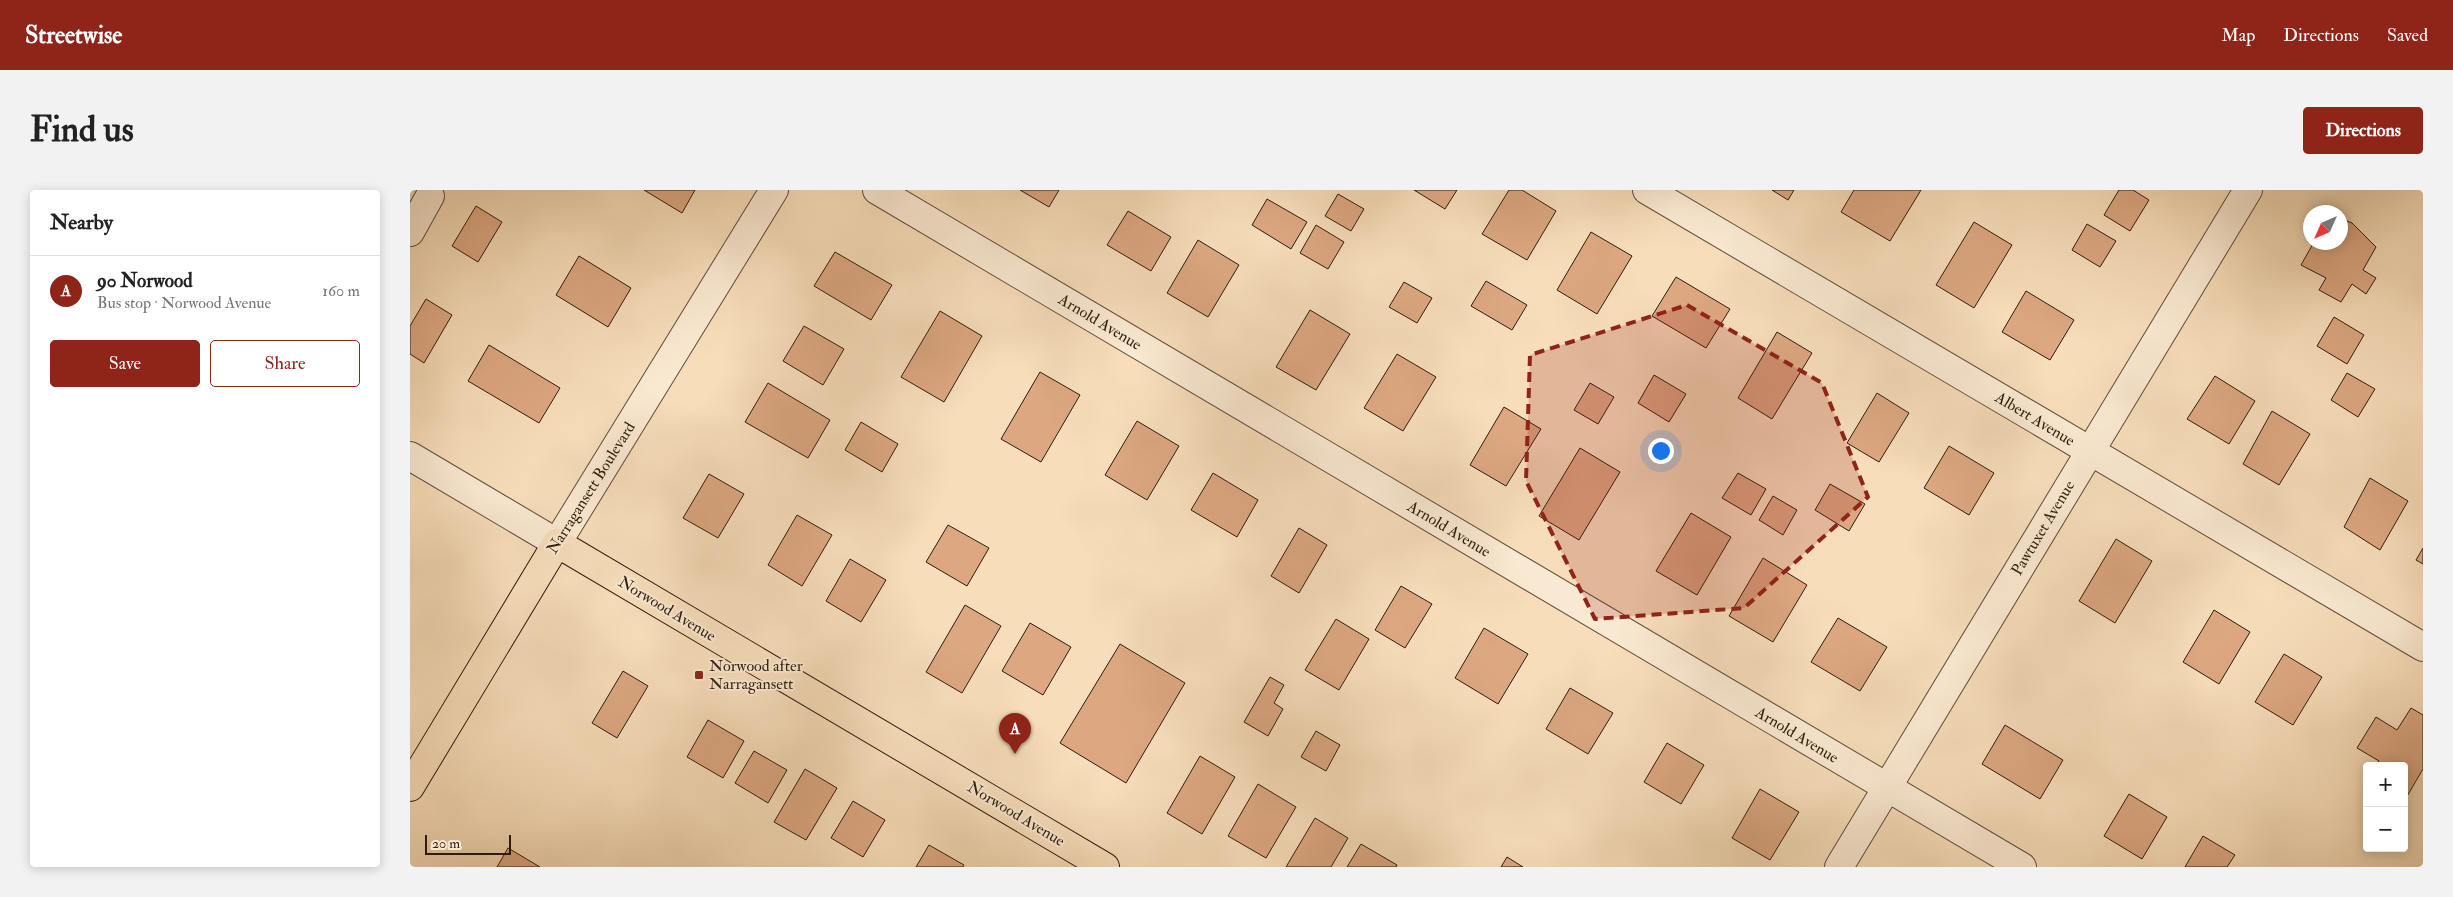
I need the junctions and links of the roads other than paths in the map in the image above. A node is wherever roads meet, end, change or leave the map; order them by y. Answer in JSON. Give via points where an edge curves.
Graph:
{"nodes":[{"id":1,"x":774,"y":190,"type":"edge"},
{"id":2,"x":877,"y":190,"type":"edge"},
{"id":3,"x":1647,"y":190,"type":"edge"},
{"id":4,"x":2248,"y":190,"type":"edge"},
{"id":5,"x":430,"y":196,"type":"dead end"},
{"id":6,"x":410,"y":232,"type":"edge"},
{"id":7,"x":2090,"y":451,"type":"junction"},
{"id":8,"x":410,"y":456,"type":"edge"},
{"id":9,"x":557,"y":543,"type":"junction"},
{"id":10,"x":2423,"y":647,"type":"edge"},
{"id":11,"x":410,"y":787,"type":"edge"},
{"id":12,"x":1887,"y":788,"type":"junction"},
{"id":13,"x":1105,"y":867,"type":"edge"},
{"id":14,"x":1839,"y":867,"type":"edge"},
{"id":15,"x":2022,"y":867,"type":"edge"}],
"edges":[{"from":1,"to":9,"type":"street","name":"Narragansett Boulevard"},
{"from":2,"to":12,"type":"street","name":"Arnold Avenue"},
{"from":3,"to":7,"type":"street","name":"Albert Avenue"},
{"from":4,"to":7,"type":"street","name":"Pawtuxet Avenue"},
{"from":5,"to":6,"type":"street"},
{"from":7,"to":10,"type":"street","name":"Albert Avenue"},
{"from":7,"to":12,"type":"street","name":"Pawtuxet Avenue"},
{"from":8,"to":9,"type":"street","name":"Norwood Avenue"},
{"from":9,"to":11,"type":"main road","name":"Narragansett Boulevard"},
{"from":9,"to":13,"type":"main road","name":"Norwood Avenue"},
{"from":12,"to":14,"type":"street","name":"Pawtuxet Avenue"},
{"from":12,"to":15,"type":"street","name":"Arnold Avenue"}]}
